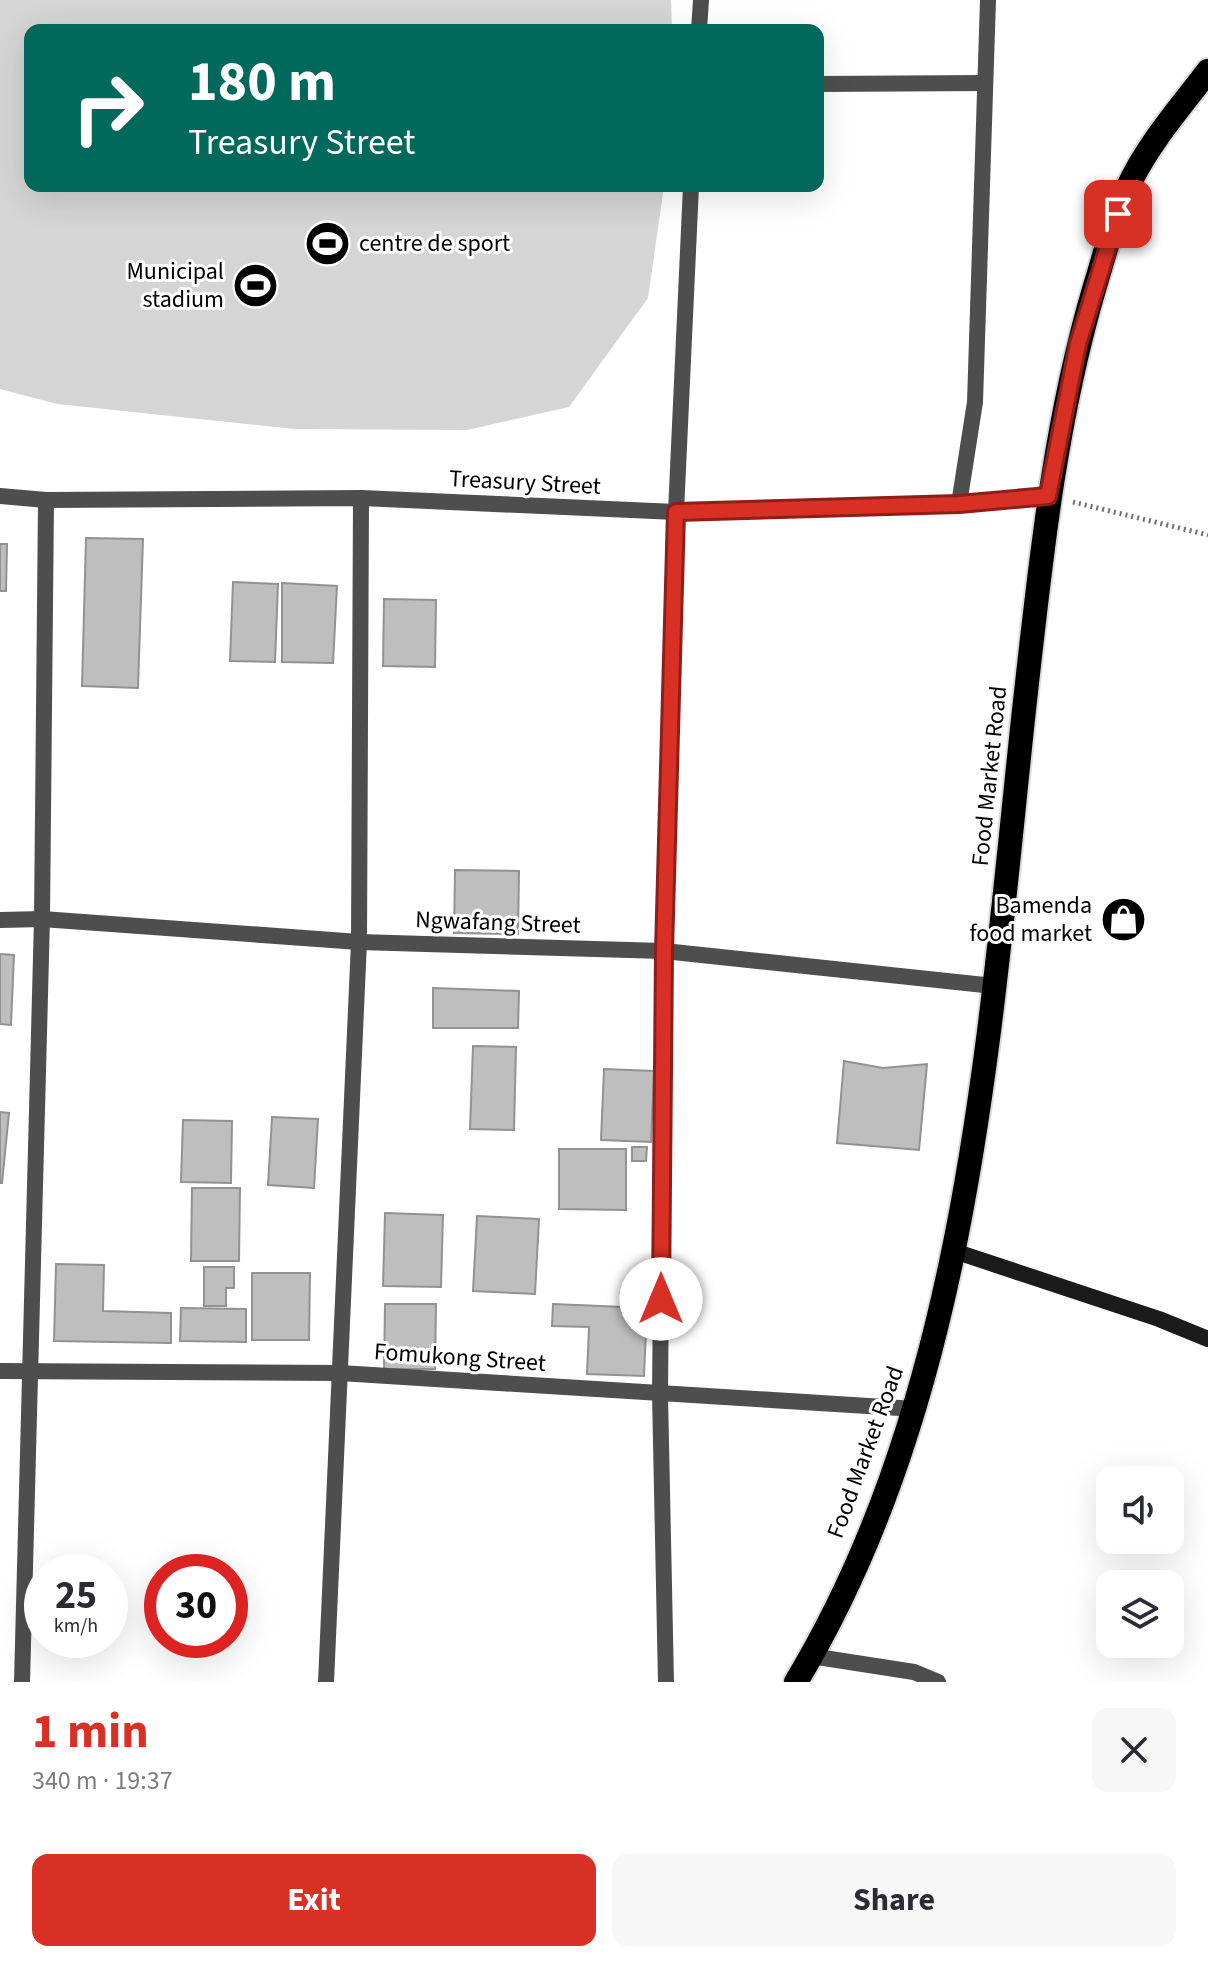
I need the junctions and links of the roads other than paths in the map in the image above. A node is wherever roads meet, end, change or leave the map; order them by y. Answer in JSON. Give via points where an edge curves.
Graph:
{"nodes":[{"id":1,"x":701,"y":0,"type":"edge"},
{"id":2,"x":988,"y":0,"type":"edge"},
{"id":3,"x":699,"y":24,"type":"edge"},
{"id":4,"x":1208,"y":71,"type":"edge"},
{"id":5,"x":985,"y":83,"type":"junction"},
{"id":6,"x":824,"y":84,"type":"edge"},
{"id":7,"x":691,"y":192,"type":"edge"},
{"id":8,"x":0,"y":496,"type":"edge"},
{"id":9,"x":1048,"y":496,"type":"junction"},
{"id":10,"x":361,"y":498,"type":"junction"},
{"id":11,"x":46,"y":500,"type":"junction"},
{"id":12,"x":959,"y":504,"type":"junction"},
{"id":13,"x":676,"y":512,"type":"junction"},
{"id":14,"x":42,"y":919,"type":"junction"},
{"id":15,"x":0,"y":920,"type":"edge"},
{"id":16,"x":359,"y":942,"type":"junction"},
{"id":17,"x":664,"y":951,"type":"junction"},
{"id":18,"x":994,"y":986,"type":"junction"},
{"id":19,"x":954,"y":1251,"type":"junction"},
{"id":20,"x":1208,"y":1339,"type":"edge"},
{"id":21,"x":0,"y":1371,"type":"edge"},
{"id":22,"x":31,"y":1372,"type":"junction"},
{"id":23,"x":340,"y":1373,"type":"junction"},
{"id":24,"x":660,"y":1394,"type":"junction"},
{"id":25,"x":916,"y":1409,"type":"junction"},
{"id":26,"x":811,"y":1656,"type":"junction"},
{"id":27,"x":22,"y":1682,"type":"edge"},
{"id":28,"x":326,"y":1682,"type":"edge"},
{"id":29,"x":666,"y":1682,"type":"edge"},
{"id":30,"x":796,"y":1682,"type":"edge"},
{"id":31,"x":938,"y":1682,"type":"edge"}],
"edges":[{"from":1,"to":3,"type":"street"},
{"from":2,"to":5,"type":"street"},
{"from":4,"to":9,"type":"highway","name":"Food Market Road","via":[[1152,143],[1126,190],[1078,344]]},
{"from":5,"to":6,"type":"street"},
{"from":5,"to":12,"type":"street","via":[[975,402]]},
{"from":7,"to":13,"type":"street"},
{"from":8,"to":11,"type":"street","name":"Treasury Street"},
{"from":9,"to":12,"type":"street","name":"Treasury Street"},
{"from":9,"to":18,"type":"highway","name":"Food Market Road"},
{"from":10,"to":11,"type":"street","name":"Treasury Street"},
{"from":10,"to":13,"type":"street","name":"Treasury Street"},
{"from":10,"to":16,"type":"street"},
{"from":11,"to":14,"type":"street"},
{"from":12,"to":13,"type":"street","name":"Treasury Street"},
{"from":13,"to":17,"type":"street"},
{"from":14,"to":15,"type":"street","name":"Ngwafang Street"},
{"from":14,"to":16,"type":"street","name":"Ngwafang Street"},
{"from":14,"to":22,"type":"street"},
{"from":16,"to":17,"type":"street","name":"Ngwafang Street"},
{"from":16,"to":23,"type":"street"},
{"from":17,"to":18,"type":"street","name":"Ngwafang Street"},
{"from":17,"to":24,"type":"street"},
{"from":18,"to":19,"type":"highway","name":"Food Market Road"},
{"from":19,"to":20,"type":"main road"},
{"from":19,"to":25,"type":"highway","name":"Food Market Road"},
{"from":21,"to":22,"type":"street","name":"Fomukong Street"},
{"from":22,"to":23,"type":"street","name":"Fomukong Street"},
{"from":22,"to":27,"type":"street"},
{"from":23,"to":24,"type":"street","name":"Fomukong Street"},
{"from":23,"to":28,"type":"street"},
{"from":24,"to":25,"type":"street","name":"Fomukong Street"},
{"from":24,"to":29,"type":"street"},
{"from":25,"to":26,"type":"highway","name":"Food Market Road","via":[[870,1530]]},
{"from":26,"to":30,"type":"highway","name":"Food Market Road"},
{"from":26,"to":31,"type":"street","via":[[914,1672]]}]}
